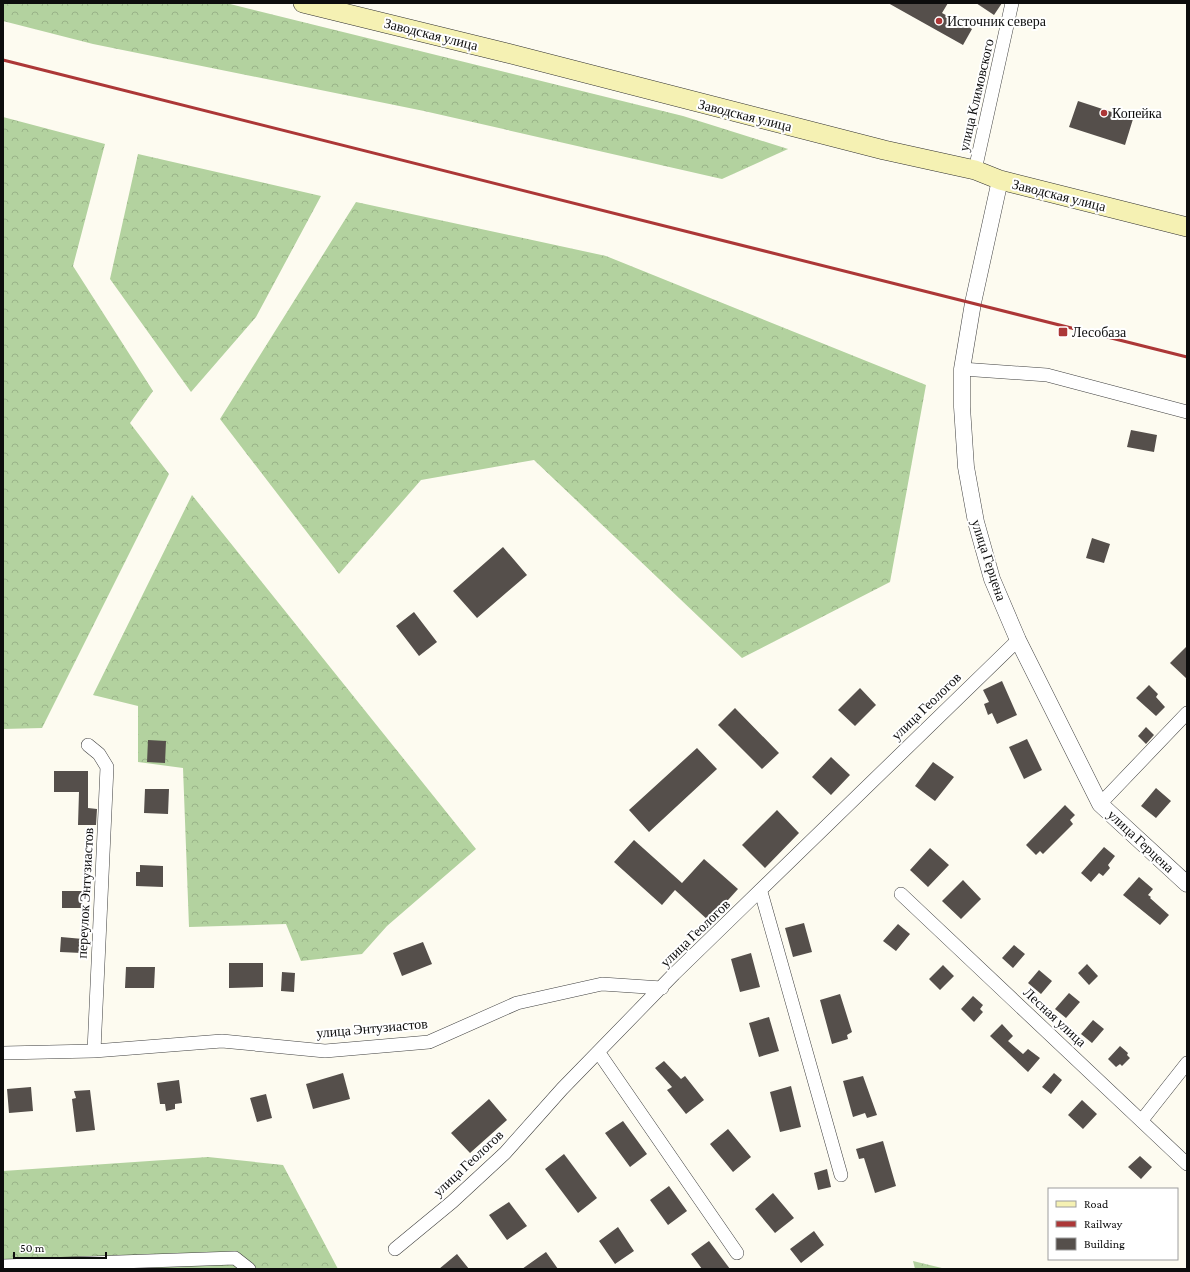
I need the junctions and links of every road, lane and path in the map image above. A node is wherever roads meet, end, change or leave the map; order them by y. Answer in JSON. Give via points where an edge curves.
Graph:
{"nodes":[{"id":1,"x":303,"y":3,"type":"edge"},
{"id":2,"x":1012,"y":3,"type":"edge"},
{"id":3,"x":975,"y":170,"type":"junction"},
{"id":4,"x":1000,"y":180,"type":"junction"},
{"id":5,"x":1187,"y":227,"type":"edge"},
{"id":6,"x":962,"y":369,"type":"junction"},
{"id":7,"x":1187,"y":412,"type":"edge"},
{"id":8,"x":1018,"y":640,"type":"junction"},
{"id":9,"x":1187,"y":713,"type":"edge"},
{"id":10,"x":88,"y":745,"type":"dead end"},
{"id":11,"x":1100,"y":804,"type":"junction"},
{"id":12,"x":1187,"y":884,"type":"edge"},
{"id":13,"x":761,"y":892,"type":"junction"},
{"id":14,"x":901,"y":894,"type":"dead end"},
{"id":15,"x":662,"y":988,"type":"junction"},
{"id":16,"x":94,"y":1051,"type":"junction"},
{"id":17,"x":3,"y":1052,"type":"edge"},
{"id":18,"x":599,"y":1053,"type":"junction"},
{"id":19,"x":1187,"y":1063,"type":"edge"},
{"id":20,"x":1142,"y":1120,"type":"junction"},
{"id":21,"x":1187,"y":1164,"type":"edge"},
{"id":22,"x":841,"y":1175,"type":"dead end"},
{"id":23,"x":395,"y":1250,"type":"dead end"},
{"id":24,"x":737,"y":1253,"type":"dead end"},
{"id":25,"x":3,"y":1266,"type":"edge"},
{"id":26,"x":249,"y":1269,"type":"edge"}],
"edges":[{"from":1,"to":3,"type":"main road","name":"Заводская улица","via":[[876,148]]},
{"from":2,"to":3,"type":"street","name":"улица Климовского"},
{"from":3,"to":4,"type":"main road","name":"Заводская улица"},
{"from":4,"to":5,"type":"main road","name":"Заводская улица"},
{"from":4,"to":6,"type":"street","name":"улица Герцена","via":[[973,304]]},
{"from":6,"to":7,"type":"street","via":[[1047,375]]},
{"from":6,"to":8,"type":"street","name":"улица Герцена","via":[[966,467],[976,522],[992,580]]},
{"from":8,"to":11,"type":"street","name":"улица Герцена"},
{"from":8,"to":13,"type":"street","name":"улица Геологов"},
{"from":9,"to":11,"type":"street"},
{"from":10,"to":16,"type":"street","name":"переулок Энтузиастов","via":[[99,754],[107,767]]},
{"from":11,"to":12,"type":"street","name":"улица Герцена"},
{"from":13,"to":15,"type":"street","name":"улица Геологов"},
{"from":13,"to":22,"type":"street"},
{"from":14,"to":20,"type":"street","name":"Лесная улица"},
{"from":15,"to":16,"type":"street","name":"улица Энтузиастов","via":[[602,984],[517,1003],[429,1042],[325,1051],[222,1042]]},
{"from":15,"to":18,"type":"street","name":"улица Геологов"},
{"from":16,"to":17,"type":"street","name":"улица Энтузиастов"},
{"from":18,"to":23,"type":"street","name":"улица Геологов","via":[[562,1089],[505,1153]]},
{"from":18,"to":24,"type":"street"},
{"from":19,"to":20,"type":"street"},
{"from":20,"to":21,"type":"street","name":"Лесная улица"},
{"from":25,"to":26,"type":"street","via":[[235,1258]]}]}
